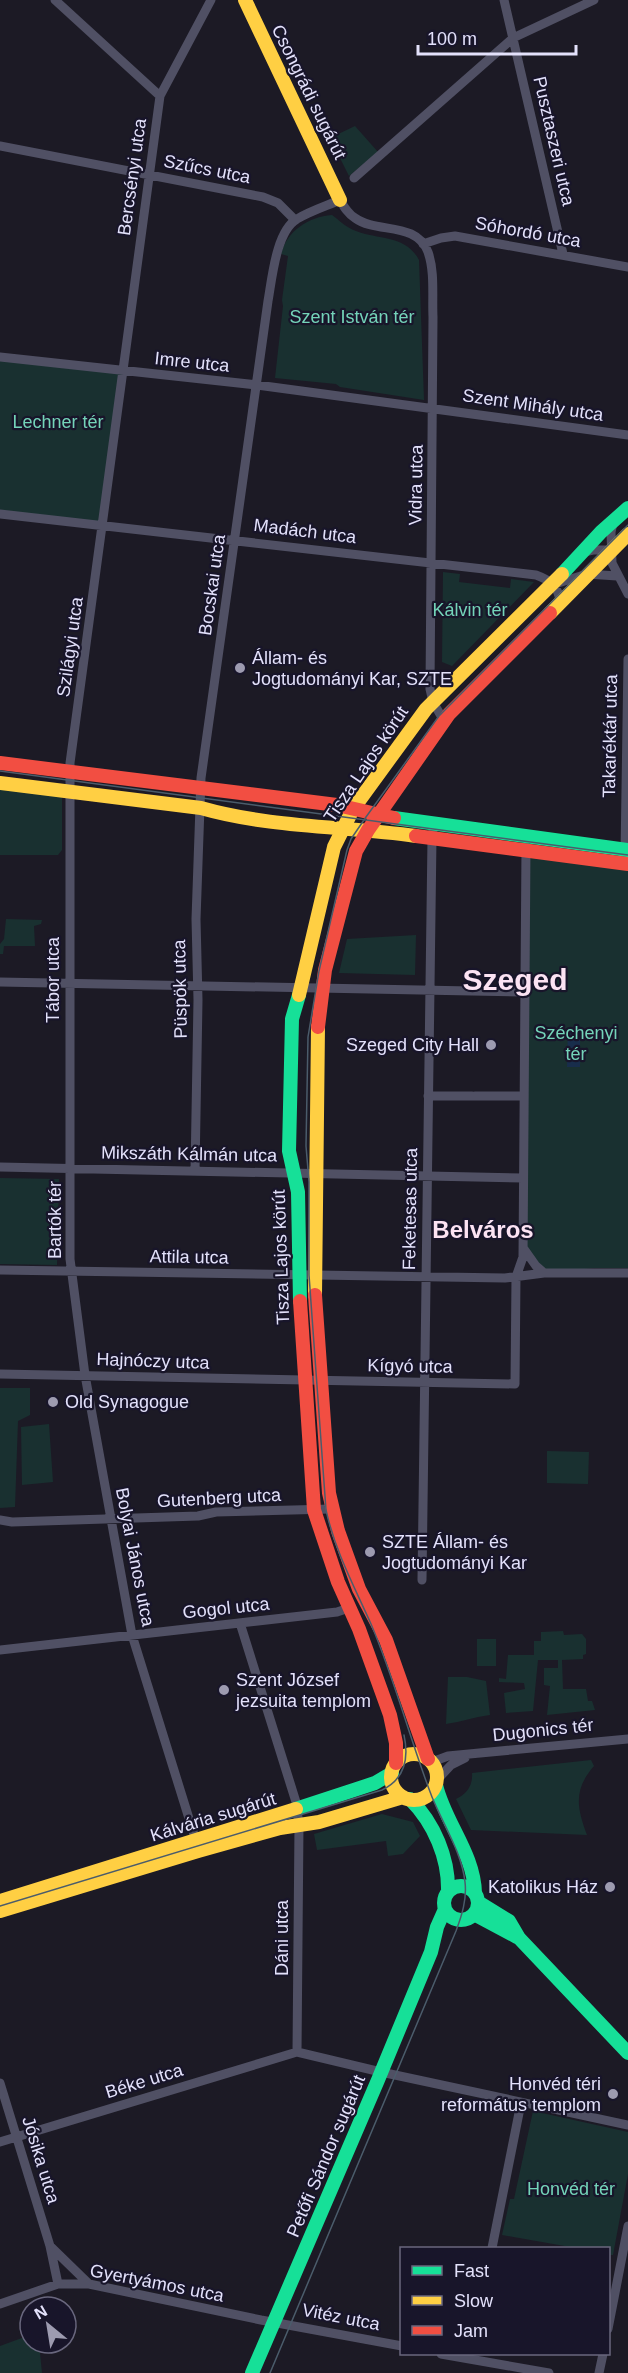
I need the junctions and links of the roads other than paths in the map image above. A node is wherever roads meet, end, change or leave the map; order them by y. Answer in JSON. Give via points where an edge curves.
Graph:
{"nodes":[{"id":1,"x":55,"y":0,"type":"edge"},
{"id":2,"x":211,"y":0,"type":"edge"},
{"id":3,"x":245,"y":0,"type":"edge"},
{"id":4,"x":504,"y":0,"type":"edge"},
{"id":5,"x":594,"y":0,"type":"edge"},
{"id":6,"x":513,"y":38,"type":"junction"},
{"id":7,"x":160,"y":96,"type":"junction"},
{"id":8,"x":0,"y":146,"type":"edge"},
{"id":9,"x":148,"y":174,"type":"junction"},
{"id":10,"x":354,"y":178,"type":"dead end"},
{"id":11,"x":340,"y":200,"type":"junction"},
{"id":12,"x":295,"y":220,"type":"junction"},
{"id":13,"x":423,"y":244,"type":"junction"},
{"id":14,"x":563,"y":254,"type":"junction"},
{"id":15,"x":628,"y":267,"type":"edge"},
{"id":16,"x":0,"y":357,"type":"edge"},
{"id":17,"x":123,"y":371,"type":"junction"},
{"id":18,"x":257,"y":385,"type":"junction"},
{"id":19,"x":433,"y":408,"type":"junction"},
{"id":20,"x":628,"y":435,"type":"edge"},
{"id":21,"x":628,"y":508,"type":"edge"},
{"id":22,"x":0,"y":514,"type":"edge"},
{"id":23,"x":613,"y":522,"type":"junction"},
{"id":24,"x":104,"y":526,"type":"junction"},
{"id":25,"x":628,"y":534,"type":"edge"},
{"id":26,"x":235,"y":539,"type":"junction"},
{"id":27,"x":611,"y":550,"type":"junction"},
{"id":28,"x":584,"y":552,"type":"junction"},
{"id":29,"x":431,"y":563,"type":"junction"},
{"id":30,"x":587,"y":574,"type":"junction"},
{"id":31,"x":617,"y":576,"type":"junction"},
{"id":32,"x":553,"y":584,"type":"junction"},
{"id":33,"x":627,"y":589,"type":"edge"},
{"id":34,"x":560,"y":602,"type":"junction"},
{"id":35,"x":628,"y":659,"type":"edge"},
{"id":36,"x":433,"y":702,"type":"junction"},
{"id":37,"x":444,"y":721,"type":"junction"},
{"id":38,"x":0,"y":763,"type":"edge"},
{"id":39,"x":69,"y":773,"type":"junction"},
{"id":40,"x":0,"y":783,"type":"edge"},
{"id":41,"x":200,"y":789,"type":"junction"},
{"id":42,"x":70,"y":792,"type":"junction"},
{"id":43,"x":201,"y":808,"type":"junction"},
{"id":44,"x":353,"y":809,"type":"junction"},
{"id":45,"x":627,"y":815,"type":"edge"},
{"id":46,"x":378,"y":816,"type":"junction"},
{"id":47,"x":434,"y":823,"type":"junction"},
{"id":48,"x":341,"y":830,"type":"junction"},
{"id":49,"x":368,"y":830,"type":"junction"},
{"id":50,"x":432,"y":838,"type":"junction"},
{"id":51,"x":526,"y":844,"type":"junction"},
{"id":52,"x":626,"y":857,"type":"edge"},
{"id":53,"x":0,"y":982,"type":"edge"},
{"id":54,"x":69,"y":984,"type":"junction"},
{"id":55,"x":196,"y":986,"type":"junction"},
{"id":56,"x":301,"y":988,"type":"junction"},
{"id":57,"x":322,"y":989,"type":"junction"},
{"id":58,"x":429,"y":990,"type":"junction"},
{"id":59,"x":524,"y":992,"type":"junction"},
{"id":60,"x":428,"y":1096,"type":"junction"},
{"id":61,"x":523,"y":1096,"type":"junction"},
{"id":62,"x":0,"y":1167,"type":"edge"},
{"id":63,"x":71,"y":1168,"type":"junction"},
{"id":64,"x":195,"y":1171,"type":"junction"},
{"id":65,"x":305,"y":1173,"type":"junction"},
{"id":66,"x":428,"y":1175,"type":"junction"},
{"id":67,"x":523,"y":1178,"type":"junction"},
{"id":68,"x":523,"y":1247,"type":"junction"},
{"id":69,"x":0,"y":1270,"type":"edge"},
{"id":70,"x":72,"y":1271,"type":"junction"},
{"id":71,"x":544,"y":1273,"type":"junction"},
{"id":72,"x":628,"y":1273,"type":"edge"},
{"id":73,"x":306,"y":1275,"type":"junction"},
{"id":74,"x":426,"y":1276,"type":"junction"},
{"id":75,"x":516,"y":1277,"type":"junction"},
{"id":76,"x":0,"y":1374,"type":"edge"},
{"id":77,"x":85,"y":1375,"type":"junction"},
{"id":78,"x":304,"y":1381,"type":"junction"},
{"id":79,"x":321,"y":1381,"type":"junction"},
{"id":80,"x":425,"y":1383,"type":"junction"},
{"id":81,"x":331,"y":1509,"type":"junction"},
{"id":82,"x":314,"y":1510,"type":"junction"},
{"id":83,"x":111,"y":1519,"type":"junction"},
{"id":84,"x":0,"y":1520,"type":"edge"},
{"id":85,"x":422,"y":1580,"type":"dead end"},
{"id":86,"x":349,"y":1608,"type":"junction"},
{"id":87,"x":240,"y":1623,"type":"junction"},
{"id":88,"x":132,"y":1635,"type":"junction"},
{"id":89,"x":0,"y":1650,"type":"edge"},
{"id":90,"x":624,"y":1740,"type":"edge"},
{"id":91,"x":470,"y":1756,"type":"junction"},
{"id":92,"x":430,"y":1760,"type":"junction"},
{"id":93,"x":394,"y":1768,"type":"junction"},
{"id":94,"x":436,"y":1782,"type":"junction"},
{"id":95,"x":407,"y":1798,"type":"junction"},
{"id":96,"x":297,"y":1810,"type":"junction"},
{"id":97,"x":299,"y":1825,"type":"junction"},
{"id":98,"x":196,"y":1841,"type":"junction"},
{"id":99,"x":448,"y":1892,"type":"junction"},
{"id":100,"x":0,"y":1901,"type":"edge"},
{"id":101,"x":476,"y":1903,"type":"junction"},
{"id":102,"x":0,"y":1911,"type":"edge"},
{"id":103,"x":450,"y":1914,"type":"junction"},
{"id":104,"x":297,"y":2052,"type":"junction"},
{"id":105,"x":628,"y":2054,"type":"edge"},
{"id":106,"x":381,"y":2072,"type":"junction"},
{"id":107,"x":0,"y":2083,"type":"edge"},
{"id":108,"x":521,"y":2103,"type":"junction"},
{"id":109,"x":628,"y":2125,"type":"edge"},
{"id":110,"x":17,"y":2137,"type":"junction"},
{"id":111,"x":0,"y":2142,"type":"edge"},
{"id":112,"x":628,"y":2226,"type":"edge"},
{"id":113,"x":493,"y":2243,"type":"edge"},
{"id":114,"x":50,"y":2246,"type":"junction"},
{"id":115,"x":58,"y":2284,"type":"junction"},
{"id":116,"x":89,"y":2284,"type":"junction"},
{"id":117,"x":0,"y":2304,"type":"edge"},
{"id":118,"x":274,"y":2322,"type":"junction"},
{"id":119,"x":610,"y":2323,"type":"edge"},
{"id":120,"x":400,"y":2346,"type":"edge"},
{"id":121,"x":603,"y":2355,"type":"edge"},
{"id":122,"x":469,"y":2356,"type":"edge"},
{"id":123,"x":252,"y":2373,"type":"edge"},
{"id":124,"x":549,"y":2373,"type":"edge"},
{"id":125,"x":599,"y":2373,"type":"edge"}],
"edges":[{"from":1,"to":7,"type":"street"},
{"from":2,"to":7,"type":"street","name":"Bercsényi utca"},
{"from":3,"to":11,"type":"street","name":"Csongrádi sugárút"},
{"from":4,"to":6,"type":"street","name":"Pusztaszeri utca"},
{"from":5,"to":6,"type":"street"},
{"from":6,"to":10,"type":"street"},
{"from":6,"to":14,"type":"street","name":"Pusztaszeri utca"},
{"from":7,"to":9,"type":"street","name":"Bercsényi utca"},
{"from":8,"to":9,"type":"street","name":"Szűcs utca"},
{"from":9,"to":12,"type":"street","name":"Szűcs utca","via":[[263,197],[278,203]]},
{"from":9,"to":17,"type":"street","name":"Bercsényi utca"},
{"from":11,"to":12,"type":"street"},
{"from":11,"to":13,"type":"street","via":[[362,222],[409,232]]},
{"from":12,"to":18,"type":"street","via":[[285,231],[278,254]]},
{"from":13,"to":14,"type":"street","name":"Sóhordó utca","via":[[455,236]]},
{"from":13,"to":19,"type":"street","via":[[431,266]]},
{"from":14,"to":15,"type":"street","name":"Sóhordó utca"},
{"from":16,"to":17,"type":"street"},
{"from":17,"to":18,"type":"street","name":"Imre utca"},
{"from":17,"to":24,"type":"street"},
{"from":18,"to":19,"type":"street"},
{"from":18,"to":26,"type":"street","name":"Bocskai utca"},
{"from":19,"to":20,"type":"street","name":"Szent Mihály utca"},
{"from":19,"to":29,"type":"street","name":"Vidra utca"},
{"from":21,"to":23,"type":"street","name":"Tisza Lajos körút"},
{"from":22,"to":24,"type":"street"},
{"from":23,"to":27,"type":"street"},
{"from":23,"to":28,"type":"street","name":"Tisza Lajos körút"},
{"from":24,"to":26,"type":"street","name":"Madách utca"},
{"from":24,"to":39,"type":"street","name":"Szilágyi utca"},
{"from":25,"to":27,"type":"street","name":"Tisza Lajos körút"},
{"from":26,"to":29,"type":"street","name":"Madách utca"},
{"from":26,"to":41,"type":"street","name":"Bocskai utca"},
{"from":27,"to":28,"type":"street"},
{"from":27,"to":30,"type":"street","name":"Tisza Lajos körút"},
{"from":27,"to":31,"type":"street"},
{"from":28,"to":32,"type":"street","name":"Tisza Lajos körút"},
{"from":29,"to":32,"type":"street","via":[[536,575]]},
{"from":29,"to":36,"type":"street"},
{"from":30,"to":31,"type":"street"},
{"from":30,"to":32,"type":"street","name":"Tisza Lajos körút"},
{"from":30,"to":34,"type":"street","name":"Tisza Lajos körút"},
{"from":31,"to":33,"type":"street"},
{"from":32,"to":34,"type":"street","via":[[559,590]]},
{"from":32,"to":36,"type":"street","name":"Tisza Lajos körút"},
{"from":34,"to":37,"type":"street","name":"Tisza Lajos körút"},
{"from":35,"to":45,"type":"street","name":"Takaréktár utca"},
{"from":36,"to":37,"type":"street","name":"Tisza Lajos körút"},
{"from":36,"to":44,"type":"street","name":"Tisza Lajos körút"},
{"from":37,"to":46,"type":"street","name":"Tisza Lajos körút"},
{"from":38,"to":39,"type":"street"},
{"from":39,"to":41,"type":"street"},
{"from":39,"to":42,"type":"street","name":"Szilágyi utca"},
{"from":40,"to":42,"type":"street"},
{"from":41,"to":43,"type":"street","name":"Bocskai utca"},
{"from":41,"to":44,"type":"street"},
{"from":42,"to":43,"type":"street"},
{"from":42,"to":54,"type":"street","name":"Tábor utca"},
{"from":43,"to":48,"type":"street","via":[[225,815]]},
{"from":43,"to":55,"type":"street","name":"Püspök utca"},
{"from":44,"to":46,"type":"street"},
{"from":44,"to":48,"type":"street","name":"Tisza Lajos körút"},
{"from":45,"to":52,"type":"street","name":"Takaréktár utca"},
{"from":46,"to":47,"type":"street"},
{"from":46,"to":49,"type":"street","name":"Tisza Lajos körút"},
{"from":47,"to":50,"type":"street","name":"Feketesas utca"},
{"from":47,"to":51,"type":"street"},
{"from":48,"to":49,"type":"street"},
{"from":48,"to":56,"type":"street","name":"Tisza Lajos körút","via":[[333,847]]},
{"from":49,"to":50,"type":"street"},
{"from":49,"to":57,"type":"street","name":"Tisza Lajos körút","via":[[356,851]]},
{"from":50,"to":51,"type":"street"},
{"from":50,"to":58,"type":"street","name":"Feketesas utca"},
{"from":51,"to":52,"type":"street"},
{"from":51,"to":59,"type":"street"},
{"from":53,"to":54,"type":"street"},
{"from":54,"to":55,"type":"street"},
{"from":54,"to":63,"type":"street","name":"Tábor utca"},
{"from":55,"to":56,"type":"street"},
{"from":55,"to":64,"type":"street","name":"Püspök utca"},
{"from":56,"to":57,"type":"street"},
{"from":56,"to":65,"type":"street","name":"Tisza Lajos körút","via":[[291,1032],[289,1151]]},
{"from":57,"to":58,"type":"street"},
{"from":57,"to":65,"type":"street","name":"Tisza Lajos körút"},
{"from":58,"to":59,"type":"street"},
{"from":58,"to":60,"type":"street","name":"Feketesas utca"},
{"from":59,"to":61,"type":"street"},
{"from":60,"to":61,"type":"street"},
{"from":60,"to":66,"type":"street","name":"Feketesas utca"},
{"from":61,"to":67,"type":"street"},
{"from":62,"to":63,"type":"street","name":"Bartók tér"},
{"from":63,"to":64,"type":"street","name":"Mikszáth Kálmán utca"},
{"from":63,"to":70,"type":"street","name":"Bartók tér"},
{"from":64,"to":65,"type":"street","name":"Mikszáth Kálmán utca"},
{"from":65,"to":66,"type":"street","name":"Mikszáth Kálmán utca"},
{"from":65,"to":73,"type":"street","name":"Tisza Lajos körút"},
{"from":65,"to":73,"type":"street","name":"Tisza Lajos körút","via":[[298,1192]]},
{"from":66,"to":67,"type":"street","name":"Mikszáth Kálmán utca"},
{"from":66,"to":74,"type":"street","name":"Feketesas utca"},
{"from":67,"to":68,"type":"street"},
{"from":68,"to":71,"type":"street"},
{"from":68,"to":75,"type":"street"},
{"from":69,"to":70,"type":"street","name":"Bartók tér"},
{"from":70,"to":73,"type":"street","name":"Attila utca"},
{"from":70,"to":77,"type":"street","name":"Bolyai János utca"},
{"from":71,"to":72,"type":"street"},
{"from":71,"to":75,"type":"street"},
{"from":73,"to":74,"type":"street","name":"Attila utca"},
{"from":73,"to":78,"type":"street","name":"Tisza Lajos körút"},
{"from":73,"to":79,"type":"street","name":"Tisza Lajos körút"},
{"from":74,"to":75,"type":"street","name":"Attila utca"},
{"from":74,"to":80,"type":"street","name":"Feketesas utca"},
{"from":75,"to":80,"type":"street","name":"Kígyó utca","via":[[515,1384]]},
{"from":76,"to":77,"type":"street","name":"Hajnóczy utca"},
{"from":77,"to":78,"type":"street","name":"Hajnóczy utca"},
{"from":77,"to":83,"type":"street","name":"Bolyai János utca"},
{"from":78,"to":79,"type":"street","name":"Kígyó utca"},
{"from":78,"to":82,"type":"street","name":"Tisza Lajos körút"},
{"from":79,"to":80,"type":"street","name":"Kígyó utca"},
{"from":79,"to":81,"type":"street","name":"Tisza Lajos körút"},
{"from":80,"to":85,"type":"street","name":"Feketesas utca"},
{"from":81,"to":82,"type":"street","name":"Gutenberg utca"},
{"from":81,"to":92,"type":"street","name":"Tisza Lajos körút","via":[[359,1589],[386,1640]]},
{"from":82,"to":83,"type":"street","name":"Gutenberg utca"},
{"from":82,"to":86,"type":"street","name":"Tisza Lajos körút"},
{"from":83,"to":84,"type":"street","name":"Gutenberg utca"},
{"from":83,"to":88,"type":"street","name":"Bolyai János utca"},
{"from":86,"to":87,"type":"street","name":"Gogol utca"},
{"from":86,"to":93,"type":"street","name":"Tisza Lajos körút","via":[[392,1722],[396,1743]]},
{"from":87,"to":88,"type":"street","name":"Gogol utca"},
{"from":87,"to":96,"type":"street"},
{"from":88,"to":89,"type":"street","name":"Gogol utca"},
{"from":88,"to":98,"type":"street","name":"Bolyai János utca"},
{"from":90,"to":91,"type":"street","name":"Dugonics tér"},
{"from":91,"to":92,"type":"street","name":"Dugonics tér"},
{"from":91,"to":94,"type":"street","name":"Dugonics tér","via":[[451,1765]]},
{"from":92,"to":93,"type":"street","via":[[410,1754]]},
{"from":92,"to":94,"type":"street"},
{"from":93,"to":95,"type":"street","via":[[394,1787]]},
{"from":93,"to":96,"type":"street","via":[[375,1783]]},
{"from":94,"to":95,"type":"street","via":[[426,1796]]},
{"from":94,"to":101,"type":"street","via":[[441,1805],[469,1860]]},
{"from":95,"to":97,"type":"street"},
{"from":95,"to":99,"type":"street","via":[[424,1814],[445,1862]]},
{"from":96,"to":97,"type":"street","name":"Kálvária sugárút"},
{"from":96,"to":98,"type":"street","name":"Kálvária sugárút"},
{"from":97,"to":102,"type":"street","name":"Kálvária sugárút"},
{"from":97,"to":104,"type":"street","name":"Dáni utca"},
{"from":98,"to":100,"type":"street","name":"Kálvária sugárút"},
{"from":99,"to":101,"type":"street","via":[[464,1886]]},
{"from":99,"to":103,"type":"street","via":[[445,1900]]},
{"from":101,"to":103,"type":"street","via":[[465,1919]]},
{"from":101,"to":105,"type":"street","via":[[509,1921],[519,1938]]},
{"from":103,"to":106,"type":"street","name":"Petőfi Sándor sugárút","via":[[437,1927],[431,1952]]},
{"from":104,"to":106,"type":"street"},
{"from":104,"to":110,"type":"street","name":"Béke utca"},
{"from":106,"to":108,"type":"street"},
{"from":106,"to":118,"type":"street","name":"Petőfi Sándor sugárút"},
{"from":107,"to":110,"type":"street","name":"Jósika utca"},
{"from":108,"to":109,"type":"street"},
{"from":108,"to":113,"type":"street"},
{"from":110,"to":111,"type":"street","name":"Béke utca"},
{"from":110,"to":114,"type":"street","name":"Jósika utca"},
{"from":112,"to":119,"type":"street"},
{"from":114,"to":115,"type":"street","name":"Jósika utca"},
{"from":114,"to":116,"type":"street","name":"Jósika utca"},
{"from":115,"to":116,"type":"street","name":"Gyertyámos utca"},
{"from":115,"to":117,"type":"street","name":"Gyertyámos utca"},
{"from":116,"to":118,"type":"street","name":"Gyertyámos utca"},
{"from":118,"to":120,"type":"street","name":"Vitéz utca"},
{"from":118,"to":123,"type":"street","name":"Petőfi Sándor sugárút"},
{"from":121,"to":125,"type":"street"},
{"from":122,"to":124,"type":"street"}]}
